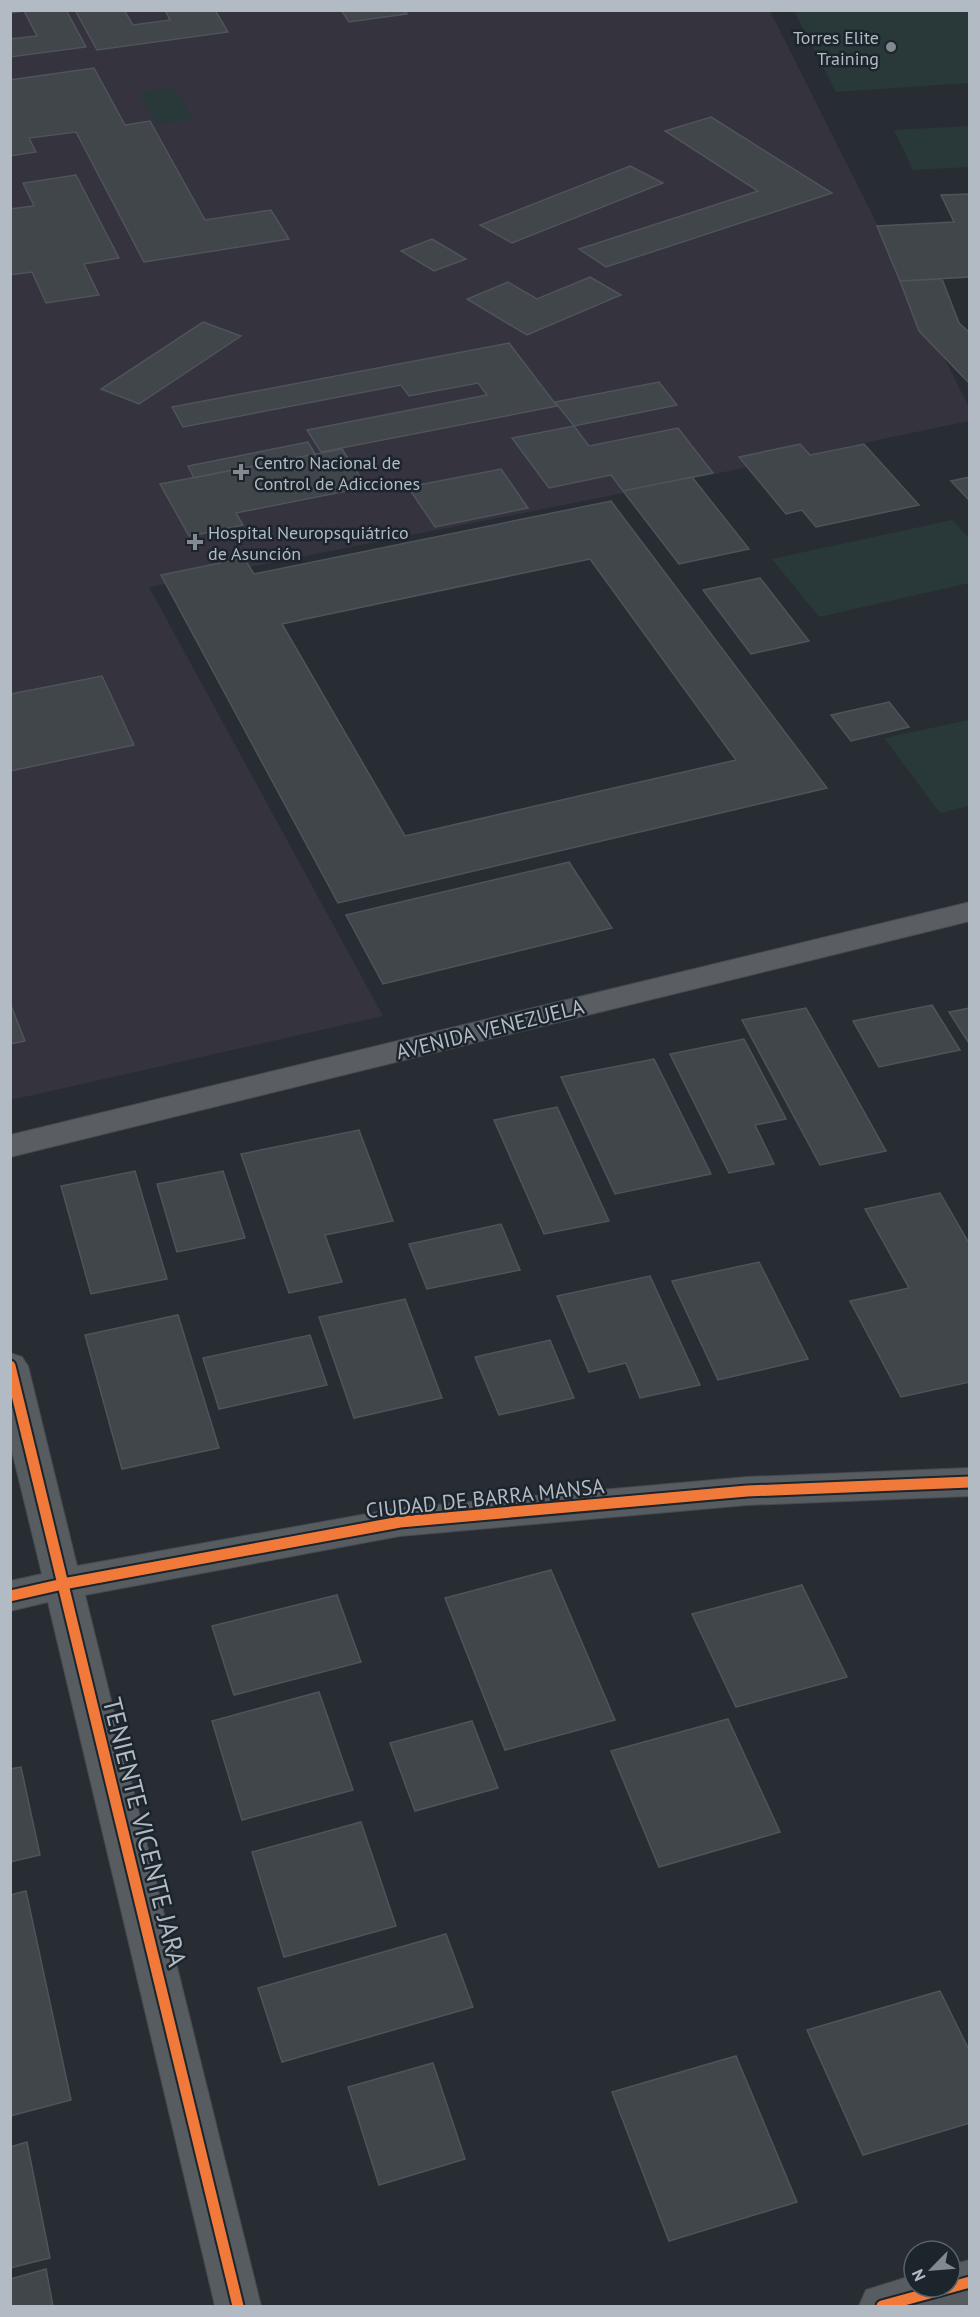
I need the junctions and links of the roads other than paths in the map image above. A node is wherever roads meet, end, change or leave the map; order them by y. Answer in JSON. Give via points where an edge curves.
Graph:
{"nodes":[{"id":1,"x":969,"y":911,"type":"edge"},
{"id":2,"x":10,"y":1146,"type":"edge"},
{"id":3,"x":10,"y":1366,"type":"edge"},
{"id":4,"x":969,"y":1482,"type":"edge"},
{"id":5,"x":63,"y":1584,"type":"junction"},
{"id":6,"x":10,"y":1596,"type":"edge"},
{"id":7,"x":969,"y":2282,"type":"edge"},
{"id":8,"x":238,"y":2307,"type":"edge"},
{"id":9,"x":882,"y":2307,"type":"edge"}],
"edges":[{"from":1,"to":2,"type":"main road","name":"AVENIDA VENEZUELA"},
{"from":3,"to":5,"type":"street","name":"TENIENTE VICENTE JARA"},
{"from":4,"to":5,"type":"street","name":"CIUDAD DE BARRA MANSA","via":[[747,1491],[400,1522]]},
{"from":5,"to":6,"type":"street","name":"CIUDAD DE BARRA MANSA"},
{"from":5,"to":8,"type":"street","name":"TENIENTE VICENTE JARA"},
{"from":7,"to":9,"type":"street"}]}
